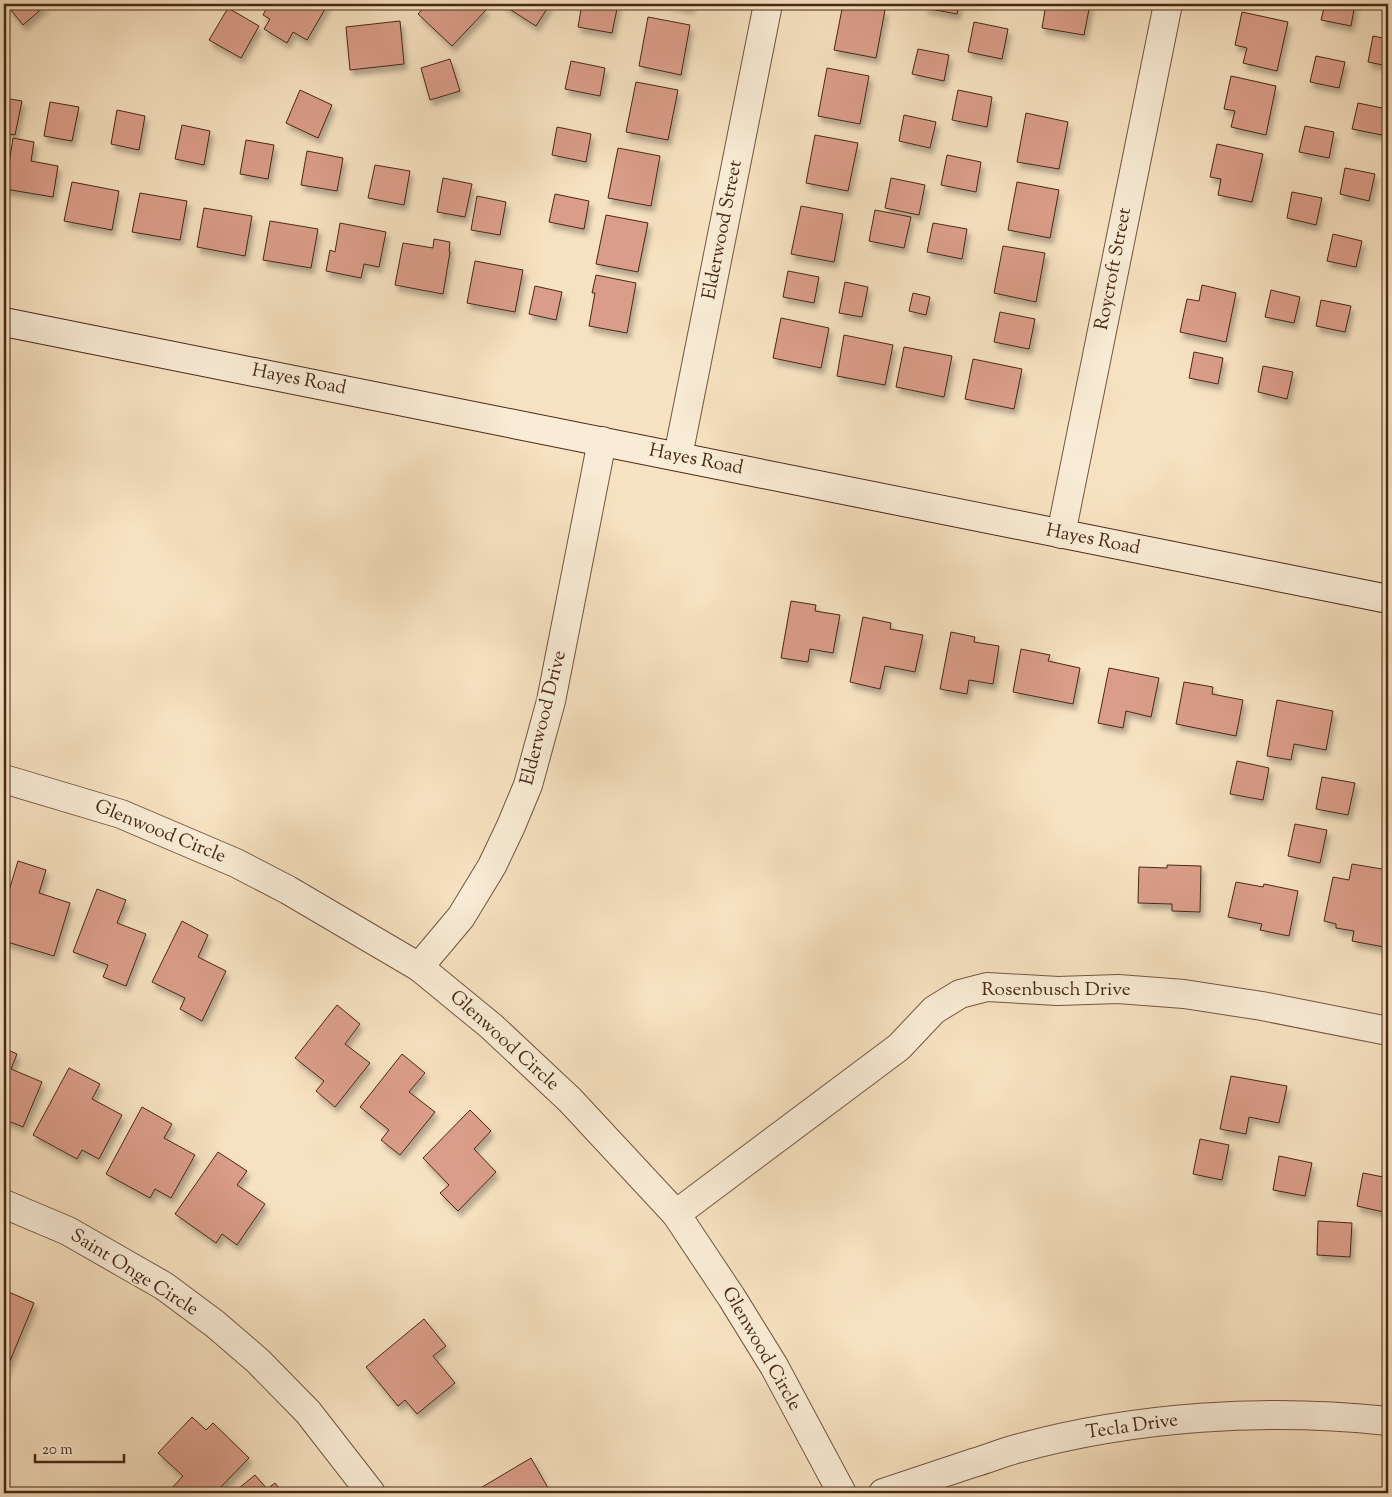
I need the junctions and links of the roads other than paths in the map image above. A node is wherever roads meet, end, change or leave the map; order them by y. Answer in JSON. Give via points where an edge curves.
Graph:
{"nodes":[{"id":1,"x":768,"y":4,"type":"edge"},
{"id":2,"x":1168,"y":4,"type":"edge"},
{"id":3,"x":4,"y":322,"type":"edge"},
{"id":4,"x":602,"y":441,"type":"junction"},
{"id":5,"x":678,"y":456,"type":"junction"},
{"id":6,"x":1061,"y":534,"type":"junction"},
{"id":7,"x":1388,"y":599,"type":"edge"},
{"id":8,"x":4,"y":779,"type":"edge"},
{"id":9,"x":419,"y":967,"type":"junction"},
{"id":10,"x":1388,"y":1030,"type":"edge"},
{"id":11,"x":4,"y":1204,"type":"edge"},
{"id":12,"x":676,"y":1214,"type":"junction"},
{"id":13,"x":1388,"y":1421,"type":"edge"},
{"id":14,"x":371,"y":1493,"type":"edge"},
{"id":15,"x":842,"y":1493,"type":"edge"},
{"id":16,"x":883,"y":1493,"type":"edge"}],
"edges":[{"from":1,"to":5,"type":"street","name":"Elderwood Street"},
{"from":2,"to":6,"type":"street","name":"Roycroft Street"},
{"from":3,"to":4,"type":"street","name":"Hayes Road"},
{"from":4,"to":5,"type":"street","name":"Hayes Road"},
{"from":4,"to":9,"type":"street","name":"Elderwood Drive","via":[[551,701],[528,785],[496,858],[461,918]]},
{"from":5,"to":6,"type":"street","name":"Hayes Road"},
{"from":6,"to":7,"type":"street","name":"Hayes Road"},
{"from":8,"to":9,"type":"street","name":"Glenwood Circle","via":[[121,814],[236,863]]},
{"from":9,"to":12,"type":"street","name":"Glenwood Circle","via":[[490,1026],[570,1100]]},
{"from":10,"to":12,"type":"street","name":"Rosenbusch Drive","via":[[1184,994],[1118,989],[1058,991],[987,987],[960,994],[934,1010],[899,1047]]},
{"from":11,"to":14,"type":"street","name":"Saint Onge Circle","via":[[68,1231],[164,1286],[215,1324],[258,1361],[308,1412]]},
{"from":12,"to":15,"type":"street","name":"Glenwood Circle","via":[[774,1366]]},
{"from":13,"to":16,"type":"street","name":"Tecla Drive","via":[[1266,1415],[1121,1427],[1016,1449]]}]}
